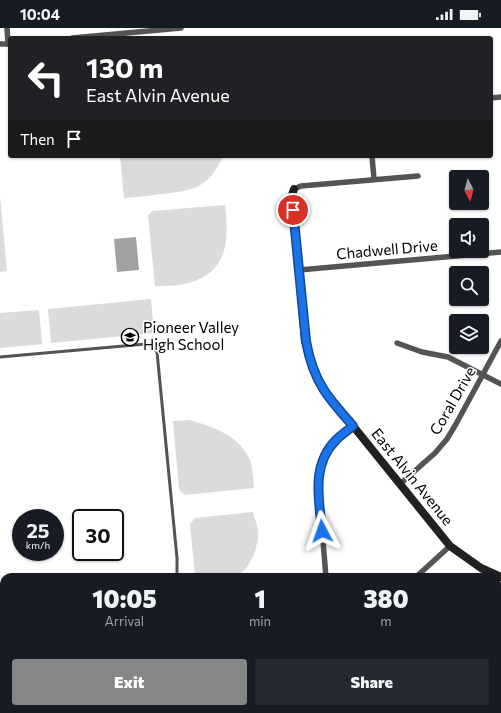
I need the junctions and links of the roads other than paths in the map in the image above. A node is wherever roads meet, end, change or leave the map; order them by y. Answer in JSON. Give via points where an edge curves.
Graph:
{"nodes":[{"id":1,"x":109,"y":28,"type":"edge"},
{"id":2,"x":181,"y":28,"type":"edge"},
{"id":3,"x":110,"y":35,"type":"junction"},
{"id":4,"x":97,"y":36,"type":"edge"},
{"id":5,"x":372,"y":158,"type":"edge"},
{"id":6,"x":418,"y":176,"type":"dead end"},
{"id":7,"x":374,"y":180,"type":"junction"},
{"id":8,"x":294,"y":189,"type":"joint"},
{"id":9,"x":501,"y":252,"type":"edge"},
{"id":10,"x":299,"y":270,"type":"junction"},
{"id":11,"x":501,"y":341,"type":"edge"},
{"id":12,"x":397,"y":343,"type":"dead end"},
{"id":13,"x":0,"y":357,"type":"edge"},
{"id":14,"x":483,"y":374,"type":"junction"},
{"id":15,"x":501,"y":384,"type":"edge"},
{"id":16,"x":353,"y":426,"type":"junction"},
{"id":17,"x":400,"y":484,"type":"junction"},
{"id":18,"x":450,"y":546,"type":"junction"},
{"id":19,"x":177,"y":573,"type":"dead end"},
{"id":20,"x":326,"y":573,"type":"edge"},
{"id":21,"x":420,"y":573,"type":"edge"},
{"id":22,"x":492,"y":573,"type":"edge"}],
"edges":[{"from":1,"to":3,"type":"street"},
{"from":2,"to":3,"type":"street"},
{"from":3,"to":4,"type":"street"},
{"from":5,"to":7,"type":"street"},
{"from":6,"to":7,"type":"street"},
{"from":7,"to":8,"type":"street","via":[[301,186]]},
{"from":8,"to":10,"type":"street","name":"East Alvin Avenue","via":[[292,195]]},
{"from":9,"to":10,"type":"street","name":"Chadwell Drive"},
{"from":10,"to":16,"type":"street","name":"East Alvin Avenue","via":[[309,358],[324,390]]},
{"from":11,"to":14,"type":"street","name":"Coral Drive"},
{"from":12,"to":14,"type":"street","via":[[422,352],[448,357]]},
{"from":13,"to":19,"type":"lane","via":[[146,344],[157,352]]},
{"from":14,"to":15,"type":"street"},
{"from":14,"to":17,"type":"street","name":"Coral Drive","via":[[447,439]]},
{"from":16,"to":17,"type":"street","name":"East Alvin Avenue"},
{"from":16,"to":20,"type":"street","via":[[327,450],[320,464],[318,480]]},
{"from":17,"to":18,"type":"street","name":"East Alvin Avenue"},
{"from":18,"to":21,"type":"street"},
{"from":18,"to":22,"type":"street","name":"East Alvin Avenue"}]}
